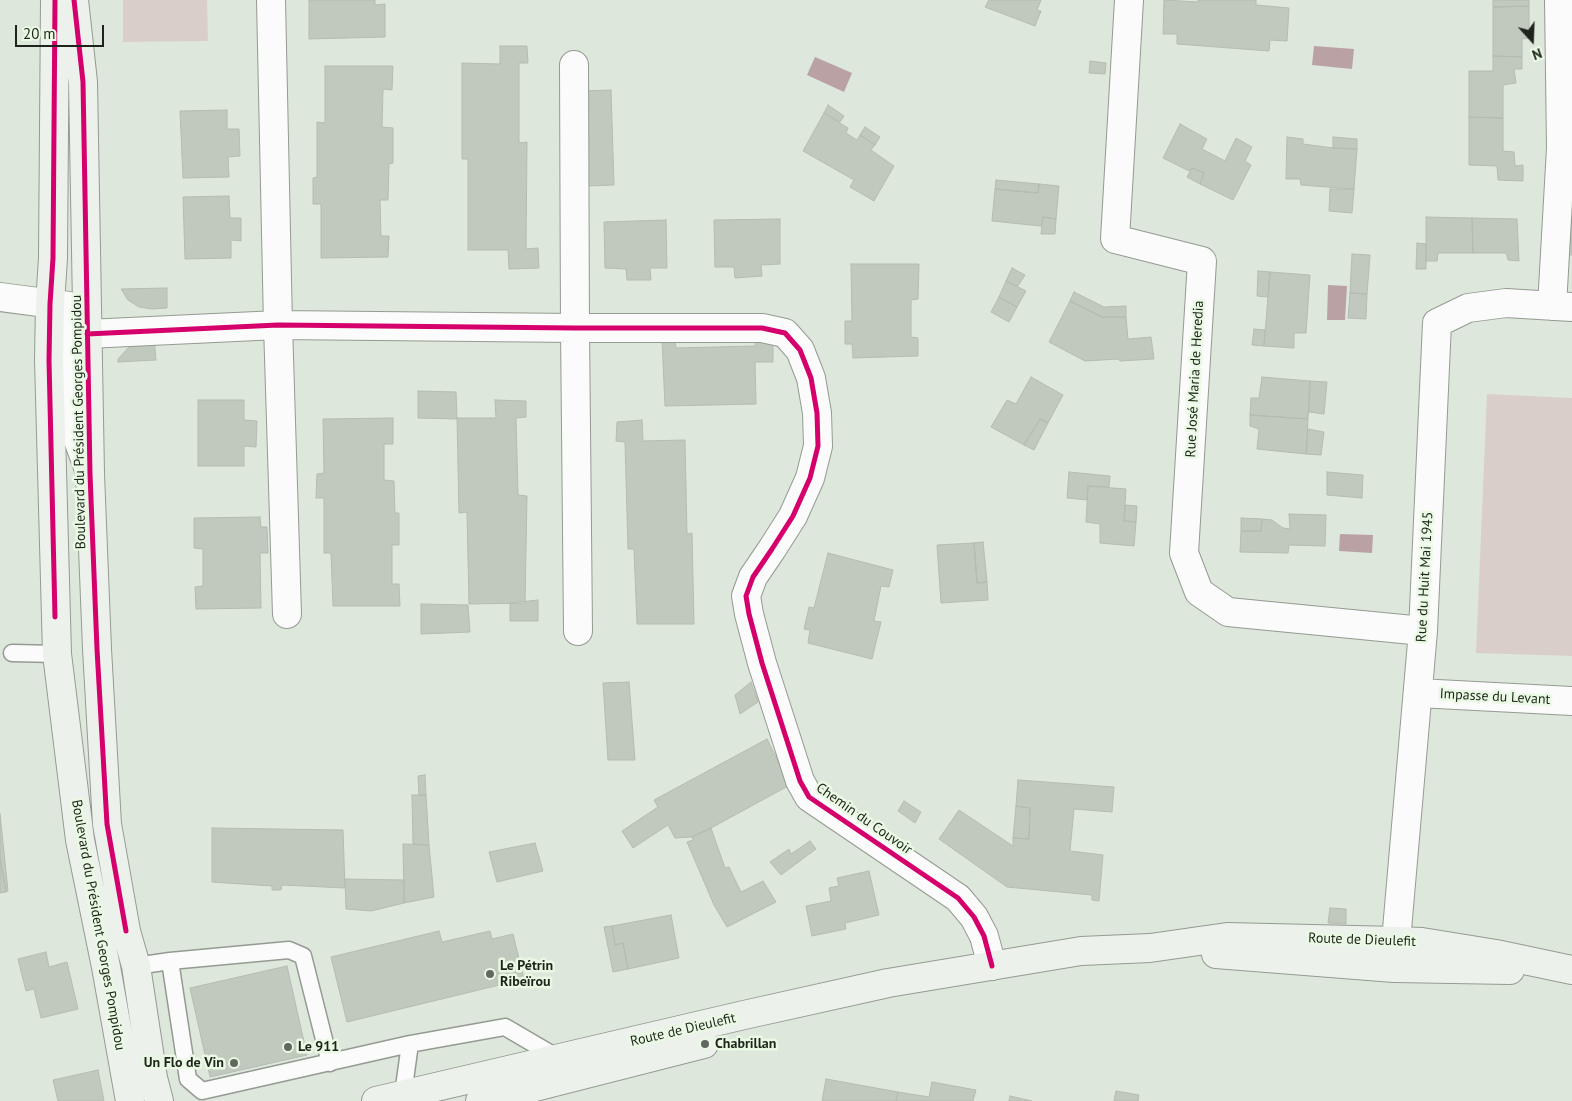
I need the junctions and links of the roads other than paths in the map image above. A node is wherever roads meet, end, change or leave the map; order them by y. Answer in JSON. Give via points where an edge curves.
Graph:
{"nodes":[{"id":1,"x":54,"y":0,"type":"edge"},
{"id":2,"x":74,"y":0,"type":"edge"},
{"id":3,"x":271,"y":0,"type":"edge"},
{"id":4,"x":1130,"y":0,"type":"edge"},
{"id":5,"x":1559,"y":0,"type":"edge"},
{"id":6,"x":574,"y":65,"type":"dead end"},
{"id":7,"x":1567,"y":148,"type":"edge"},
{"id":8,"x":0,"y":298,"type":"edge"},
{"id":9,"x":50,"y":304,"type":"junction"},
{"id":10,"x":1562,"y":306,"type":"edge"},
{"id":11,"x":278,"y":325,"type":"junction"},
{"id":12,"x":575,"y":328,"type":"junction"},
{"id":13,"x":87,"y":334,"type":"junction"},
{"id":14,"x":90,"y":474,"type":"junction"},
{"id":15,"x":287,"y":614,"type":"dead end"},
{"id":16,"x":578,"y":631,"type":"dead end"},
{"id":17,"x":1423,"y":631,"type":"junction"},
{"id":18,"x":12,"y":653,"type":"dead end"},
{"id":19,"x":57,"y":654,"type":"junction"},
{"id":20,"x":1418,"y":693,"type":"junction"},
{"id":21,"x":1572,"y":701,"type":"edge"},
{"id":22,"x":1397,"y":940,"type":"junction"},
{"id":23,"x":1150,"y":948,"type":"junction"},
{"id":24,"x":170,"y":961,"type":"junction"},
{"id":25,"x":136,"y":966,"type":"junction"},
{"id":26,"x":992,"y":966,"type":"junction"},
{"id":27,"x":1394,"y":968,"type":"junction"},
{"id":28,"x":1572,"y":970,"type":"edge"},
{"id":29,"x":410,"y":1044,"type":"junction"},
{"id":30,"x":558,"y":1058,"type":"junction"},
{"id":31,"x":330,"y":1063,"type":"junction"},
{"id":32,"x":403,"y":1094,"type":"junction"},
{"id":33,"x":130,"y":1101,"type":"edge"},
{"id":34,"x":159,"y":1101,"type":"edge"},
{"id":35,"x":376,"y":1101,"type":"edge"},
{"id":36,"x":480,"y":1101,"type":"edge"}],
"edges":[{"from":1,"to":9,"type":"main road","name":"Boulevard du Président Georges Pompidou"},
{"from":2,"to":13,"type":"main road","name":"Boulevard du Président Georges Pompidou","via":[[83,82]]},
{"from":3,"to":11,"type":"street"},
{"from":4,"to":17,"type":"street","name":"Rue José Maria de Heredia","via":[[1115,239],[1202,261],[1184,553],[1199,592],[1228,612]]},
{"from":5,"to":7,"type":"street"},
{"from":6,"to":12,"type":"street"},
{"from":7,"to":10,"type":"street"},
{"from":8,"to":9,"type":"street"},
{"from":9,"to":14,"type":"street","via":[[69,306],[74,356],[74,429]]},
{"from":9,"to":19,"type":"main road","name":"Boulevard du Président Georges Pompidou"},
{"from":10,"to":17,"type":"street","name":"Rue du Huit Mai 1945","via":[[1506,303],[1468,308],[1437,323]]},
{"from":11,"to":12,"type":"street","name":"Chemin du Couvoir"},
{"from":11,"to":13,"type":"street","name":"Chemin du Couvoir"},
{"from":11,"to":15,"type":"street"},
{"from":12,"to":16,"type":"street"},
{"from":12,"to":26,"type":"street","name":"Chemin du Couvoir","via":[[762,328],[785,333],[800,350],[811,378],[818,446],[810,478],[793,516],[753,577],[746,596],[762,663],[800,780],[809,797],[958,898],[984,936]]},
{"from":13,"to":14,"type":"main road","name":"Boulevard du Président Georges Pompidou"},
{"from":14,"to":25,"type":"main road","name":"Boulevard du Président Georges Pompidou","via":[[107,824],[126,931]]},
{"from":17,"to":20,"type":"street","name":"Rue du Huit Mai 1945"},
{"from":18,"to":19,"type":"lane"},
{"from":19,"to":33,"type":"main road","name":"Boulevard du Président Georges Pompidou","via":[[80,840]]},
{"from":20,"to":21,"type":"street","name":"Impasse du Levant"},
{"from":20,"to":22,"type":"street","name":"Rue du Huit Mai 1945"},
{"from":22,"to":23,"type":"main road","name":"Route de Dieulefit","via":[[1227,937]]},
{"from":22,"to":27,"type":"street","name":"Rue du Huit Mai 1945"},
{"from":22,"to":28,"type":"main road","name":"Route de Dieulefit","via":[[1478,951]]},
{"from":23,"to":26,"type":"main road","name":"Route de Dieulefit","via":[[1082,951]]},
{"from":23,"to":27,"type":"main road","name":"Route de Dieulefit"},
{"from":24,"to":25,"type":"lane"},
{"from":24,"to":31,"type":"lane","via":[[289,950],[303,956]]},
{"from":24,"to":31,"type":"lane","via":[[188,1078],[202,1091]]},
{"from":25,"to":34,"type":"main road","name":"Boulevard du Président Georges Pompidou"},
{"from":26,"to":30,"type":"main road","name":"Route de Dieulefit","via":[[888,983]]},
{"from":26,"to":36,"type":"main road","name":"Route de Dieulefit","via":[[823,1014]]},
{"from":27,"to":28,"type":"main road","name":"Route de Dieulefit"},
{"from":29,"to":30,"type":"lane","via":[[505,1026]]},
{"from":29,"to":31,"type":"lane"},
{"from":29,"to":32,"type":"lane"},
{"from":30,"to":32,"type":"main road","name":"Route de Dieulefit"},
{"from":32,"to":35,"type":"main road","name":"Route de Dieulefit"}]}
